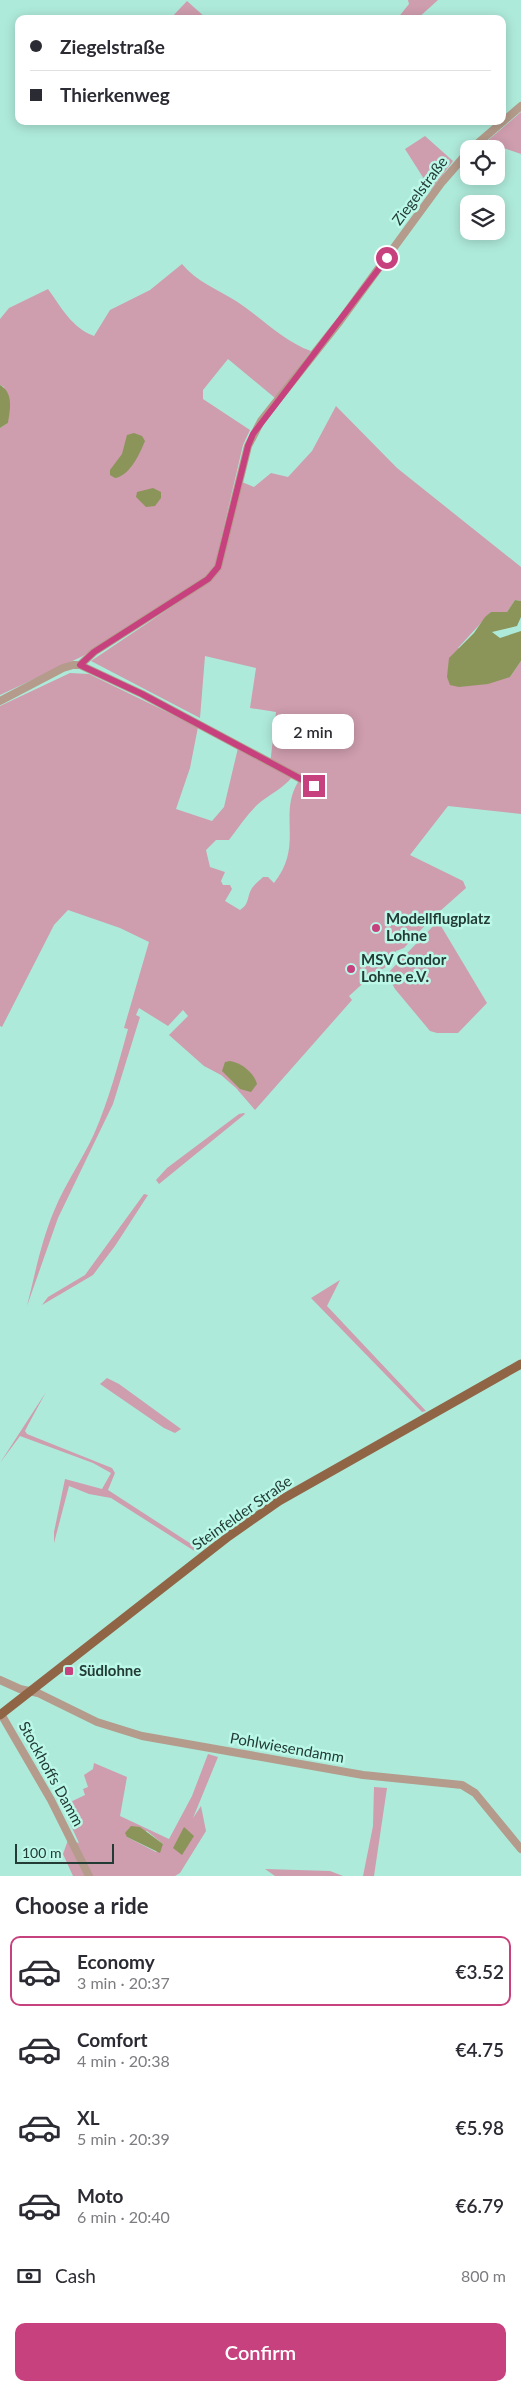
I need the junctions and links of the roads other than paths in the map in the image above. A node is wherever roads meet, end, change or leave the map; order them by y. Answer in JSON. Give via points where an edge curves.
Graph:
{"nodes":[{"id":1,"x":521,"y":106,"type":"edge"},
{"id":2,"x":506,"y":119,"type":"edge"},
{"id":3,"x":499,"y":125,"type":"edge"},
{"id":4,"x":482,"y":140,"type":"edge"},
{"id":5,"x":460,"y":161,"type":"edge"},
{"id":6,"x":80,"y":665,"type":"junction"},
{"id":7,"x":0,"y":701,"type":"edge"},
{"id":8,"x":314,"y":786,"type":"dead end"},
{"id":9,"x":521,"y":1364,"type":"edge"},
{"id":10,"x":0,"y":1680,"type":"edge"},
{"id":11,"x":30,"y":1691,"type":"junction"},
{"id":12,"x":1,"y":1714,"type":"edge"},
{"id":13,"x":521,"y":1849,"type":"edge"},
{"id":14,"x":89,"y":1876,"type":"edge"}],
"edges":[{"from":1,"to":2,"type":"street","name":"Ziegelstraße"},
{"from":3,"to":4,"type":"street","name":"Ziegelstraße"},
{"from":5,"to":6,"type":"street","name":"Ziegelstraße","via":[[261,420],[248,446],[218,567],[208,579],[94,652]]},
{"from":6,"to":7,"type":"street","name":"Ziegelstraße","via":[[63,668]]},
{"from":6,"to":8,"type":"street","via":[[142,694]]},
{"from":9,"to":11,"type":"main road","name":"Steinfelder Straße","via":[[279,1501],[229,1536]]},
{"from":10,"to":11,"type":"street","name":"Pohlwiesendamm"},
{"from":11,"to":12,"type":"main road","name":"Steinfelder Straße"},
{"from":11,"to":13,"type":"street","name":"Pohlwiesendamm","via":[[97,1722],[142,1736],[363,1776],[462,1785],[475,1793]]},
{"from":12,"to":14,"type":"street","name":"Stockhoffs Damm","via":[[51,1800]]}]}
